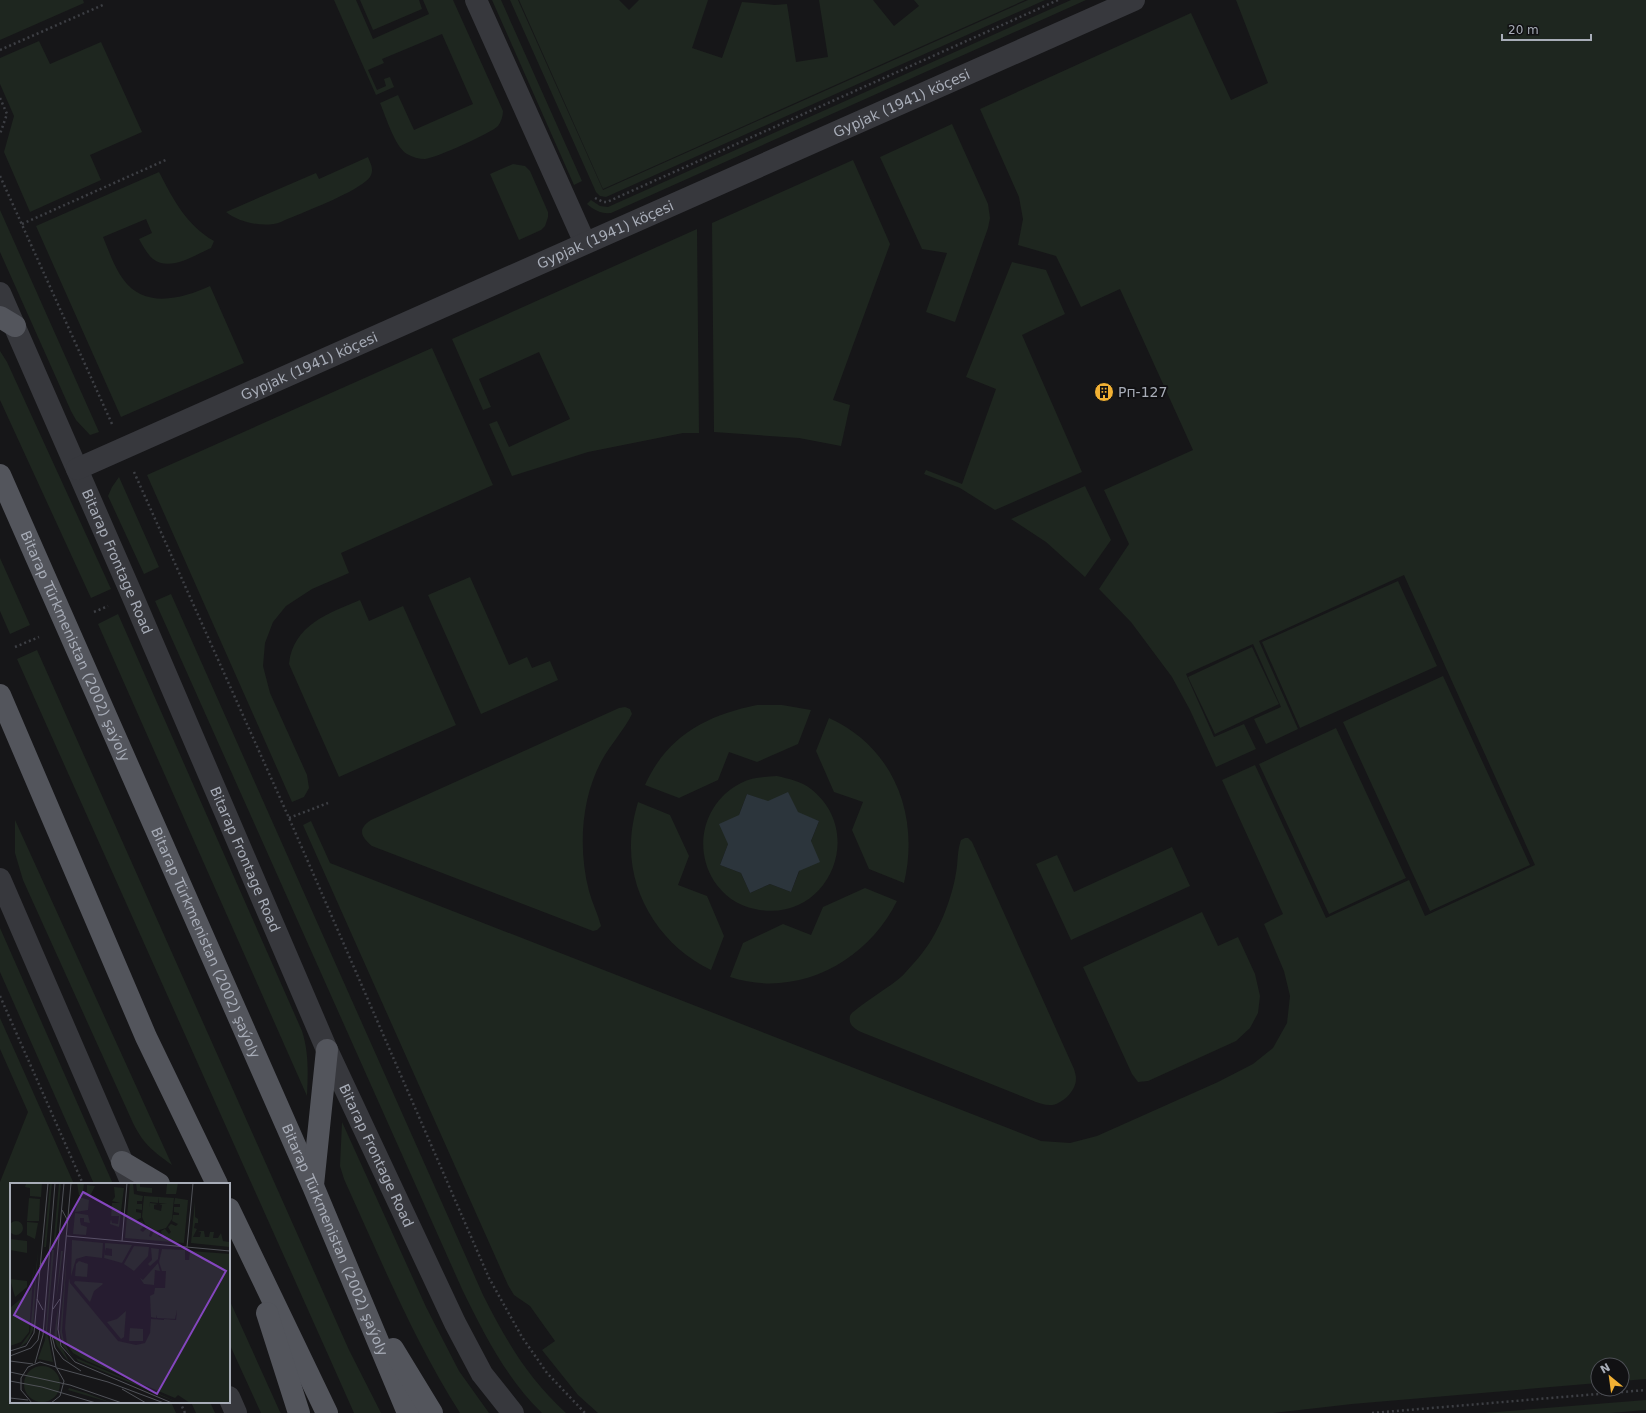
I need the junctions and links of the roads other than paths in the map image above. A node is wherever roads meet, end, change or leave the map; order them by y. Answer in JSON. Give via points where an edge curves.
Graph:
{"nodes":[{"id":1,"x":476,"y":0,"type":"edge"},
{"id":2,"x":1134,"y":0,"type":"edge"},
{"id":3,"x":585,"y":244,"type":"junction"},
{"id":4,"x":0,"y":293,"type":"edge"},
{"id":5,"x":7,"y":321,"type":"edge"},
{"id":6,"x":77,"y":468,"type":"junction"},
{"id":7,"x":0,"y":475,"type":"edge"},
{"id":8,"x":1,"y":697,"type":"edge"},
{"id":9,"x":0,"y":725,"type":"edge"},
{"id":10,"x":0,"y":879,"type":"edge"},
{"id":11,"x":328,"y":1050,"type":"junction"},
{"id":12,"x":122,"y":1162,"type":"junction"},
{"id":13,"x":132,"y":1183,"type":"edge"},
{"id":14,"x":157,"y":1183,"type":"edge"},
{"id":15,"x":217,"y":1183,"type":"edge"},
{"id":16,"x":313,"y":1186,"type":"junction"},
{"id":17,"x":230,"y":1212,"type":"edge"},
{"id":18,"x":235,"y":1230,"type":"edge"},
{"id":19,"x":350,"y":1272,"type":"junction"},
{"id":20,"x":230,"y":1399,"type":"edge"},
{"id":21,"x":236,"y":1413,"type":"edge"},
{"id":22,"x":299,"y":1413,"type":"edge"},
{"id":23,"x":327,"y":1413,"type":"edge"},
{"id":24,"x":408,"y":1413,"type":"edge"},
{"id":25,"x":432,"y":1413,"type":"edge"},
{"id":26,"x":513,"y":1413,"type":"edge"}],
"edges":[{"from":1,"to":3,"type":"street"},
{"from":2,"to":3,"type":"street","name":"Gypjak (1941) köçesi"},
{"from":3,"to":6,"type":"street","name":"Gypjak (1941) köçesi"},
{"from":4,"to":5,"type":"street","name":"Bitarap Frontage Road"},
{"from":5,"to":6,"type":"street","name":"Bitarap Frontage Road"},
{"from":6,"to":11,"type":"street","name":"Bitarap Frontage Road"},
{"from":7,"to":16,"type":"main road","name":"Bitarap Türkmenistan (2002) şaýoly"},
{"from":8,"to":9,"type":"main road"},
{"from":8,"to":15,"type":"main road","via":[[146,1037]]},
{"from":10,"to":12,"type":"street"},
{"from":11,"to":16,"type":"main road"},
{"from":11,"to":26,"type":"street","name":"Bitarap Frontage Road","via":[[455,1323],[482,1374]]},
{"from":12,"to":13,"type":"street"},
{"from":12,"to":14,"type":"main road"},
{"from":16,"to":19,"type":"main road","name":"Bitarap Türkmenistan (2002) şaýoly"},
{"from":17,"to":18,"type":"main road"},
{"from":18,"to":22,"type":"main road"},
{"from":18,"to":23,"type":"main road"},
{"from":19,"to":24,"type":"main road","name":"Bitarap Türkmenistan (2002) şaýoly"},
{"from":19,"to":25,"type":"main road"},
{"from":20,"to":21,"type":"street"}]}
